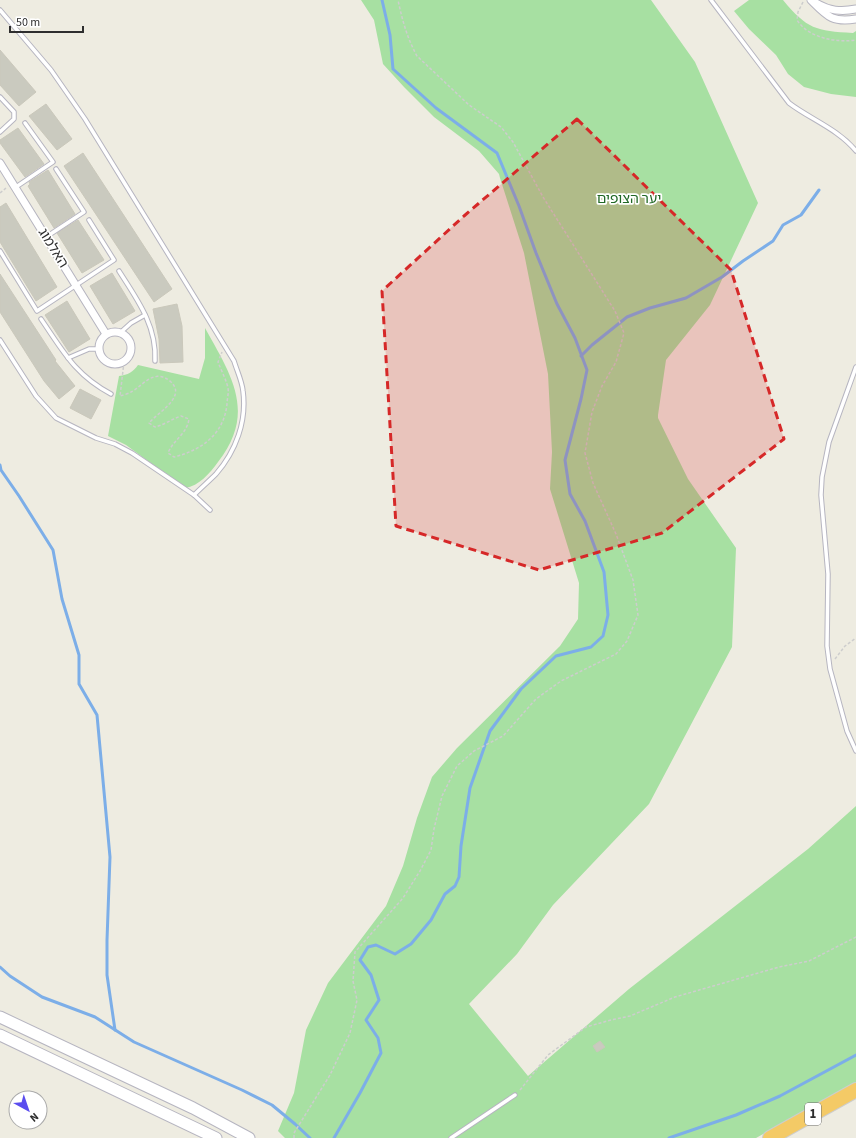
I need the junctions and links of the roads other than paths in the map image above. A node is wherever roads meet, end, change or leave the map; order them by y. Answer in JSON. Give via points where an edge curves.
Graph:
{"nodes":[{"id":1,"x":711,"y":0,"type":"edge"},
{"id":2,"x":812,"y":0,"type":"edge"},
{"id":3,"x":856,"y":9,"type":"edge"},
{"id":4,"x":0,"y":10,"type":"edge"},
{"id":5,"x":856,"y":19,"type":"edge"},
{"id":6,"x":0,"y":98,"type":"edge"},
{"id":7,"x":25,"y":123,"type":"dead end"},
{"id":8,"x":0,"y":132,"type":"edge"},
{"id":9,"x":856,"y":151,"type":"edge"},
{"id":10,"x":0,"y":163,"type":"edge"},
{"id":11,"x":56,"y":169,"type":"dead end"},
{"id":12,"x":3,"y":172,"type":"edge"},
{"id":13,"x":16,"y":187,"type":"junction"},
{"id":14,"x":89,"y":220,"type":"dead end"},
{"id":15,"x":46,"y":236,"type":"junction"},
{"id":16,"x":0,"y":251,"type":"edge"},
{"id":17,"x":119,"y":271,"type":"dead end"},
{"id":18,"x":76,"y":285,"type":"junction"},
{"id":19,"x":145,"y":315,"type":"junction"},
{"id":20,"x":41,"y":319,"type":"dead end"},
{"id":21,"x":121,"y":332,"type":"junction"},
{"id":22,"x":106,"y":334,"type":"junction"},
{"id":23,"x":0,"y":340,"type":"edge"},
{"id":24,"x":99,"y":349,"type":"junction"},
{"id":25,"x":68,"y":358,"type":"junction"},
{"id":26,"x":155,"y":362,"type":"dead end"},
{"id":27,"x":856,"y":367,"type":"edge"},
{"id":28,"x":111,"y":394,"type":"dead end"},
{"id":29,"x":194,"y":495,"type":"junction"},
{"id":30,"x":210,"y":510,"type":"dead end"},
{"id":31,"x":856,"y":751,"type":"edge"},
{"id":32,"x":0,"y":1017,"type":"edge"},
{"id":33,"x":0,"y":1035,"type":"edge"},
{"id":34,"x":856,"y":1090,"type":"edge"},
{"id":35,"x":515,"y":1095,"type":"road end"},
{"id":36,"x":216,"y":1138,"type":"edge"},
{"id":37,"x":249,"y":1138,"type":"edge"},
{"id":38,"x":451,"y":1138,"type":"edge"},
{"id":39,"x":770,"y":1138,"type":"edge"}],
"edges":[{"from":1,"to":9,"type":"lane","via":[[789,103],[828,128]]},
{"from":2,"to":3,"type":"street","via":[[831,10],[844,12]]},
{"from":2,"to":5,"type":"street","via":[[825,15],[834,20]]},
{"from":4,"to":29,"type":"lane","via":[[51,70],[85,119],[234,361],[243,390],[244,406],[240,431],[224,463]]},
{"from":6,"to":8,"type":"lane","via":[[14,112],[14,119]]},
{"from":7,"to":13,"type":"lane","via":[[53,162]]},
{"from":10,"to":12,"type":"street","name":"האלמוג"},
{"from":11,"to":15,"type":"lane","via":[[84,212]]},
{"from":12,"to":13,"type":"street","name":"האלמוג"},
{"from":13,"to":15,"type":"street","name":"האלמוג"},
{"from":14,"to":18,"type":"lane","via":[[114,260]]},
{"from":15,"to":18,"type":"street","name":"האלמוג"},
{"from":16,"to":18,"type":"lane","via":[[37,311]]},
{"from":17,"to":19,"type":"lane"},
{"from":18,"to":22,"type":"street","name":"האלמוג"},
{"from":19,"to":21,"type":"lane"},
{"from":19,"to":26,"type":"lane","via":[[152,330],[156,351]]},
{"from":20,"to":25,"type":"lane"},
{"from":21,"to":22,"type":"street"},
{"from":21,"to":24,"type":"street","via":[[129,339],[132,349],[124,362],[108,362],[100,354]]},
{"from":22,"to":24,"type":"street","via":[[100,341]]},
{"from":23,"to":29,"type":"lane","via":[[36,396],[56,418],[132,453]]},
{"from":24,"to":25,"type":"lane","via":[[89,349]]},
{"from":25,"to":28,"type":"lane","via":[[80,373]]},
{"from":27,"to":31,"type":"lane","via":[[830,442],[822,477],[828,574],[827,646],[847,731]]},
{"from":29,"to":30,"type":"lane"},
{"from":32,"to":37,"type":"main road","via":[[193,1108]]},
{"from":33,"to":36,"type":"main road"},
{"from":34,"to":39,"type":"highway","number":"1"},
{"from":35,"to":38,"type":"lane"}]}
